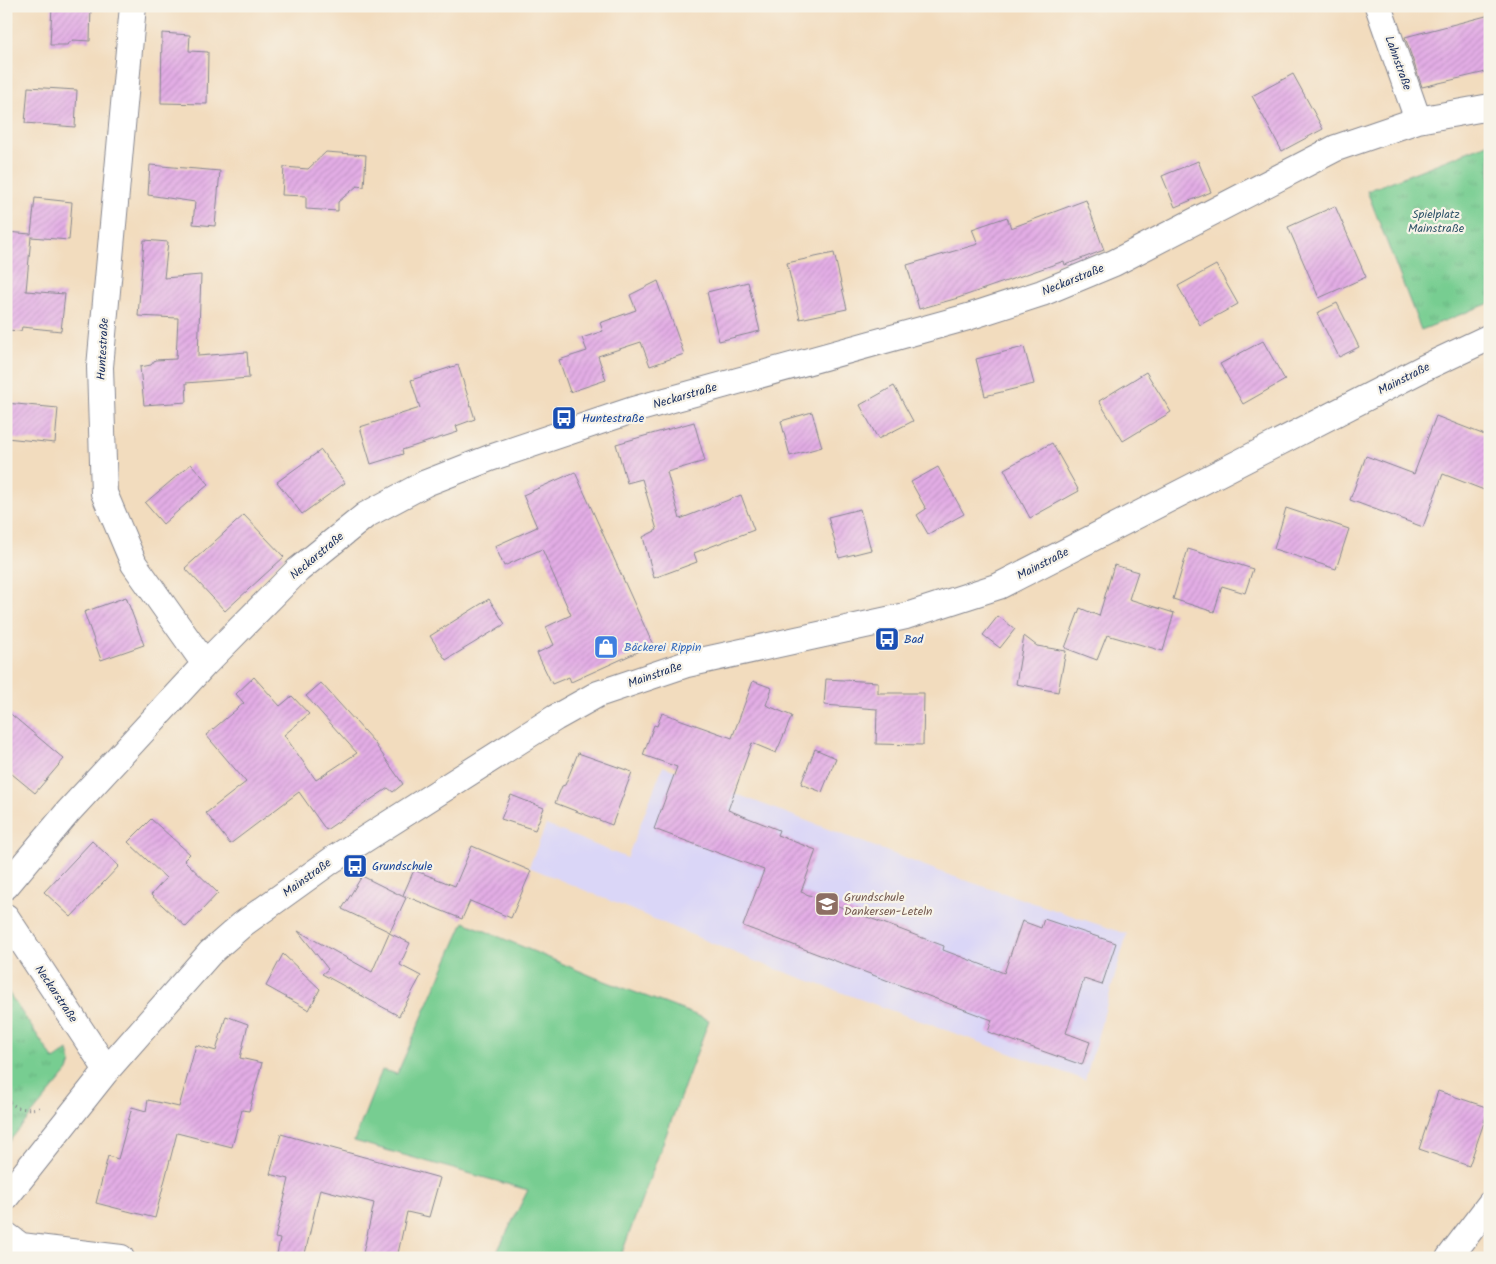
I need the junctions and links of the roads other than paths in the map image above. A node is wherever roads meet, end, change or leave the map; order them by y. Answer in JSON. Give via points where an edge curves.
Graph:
{"nodes":[{"id":1,"x":133,"y":6,"type":"edge"},
{"id":2,"x":1378,"y":6,"type":"edge"},
{"id":3,"x":1490,"y":106,"type":"edge"},
{"id":4,"x":1418,"y":120,"type":"junction"},
{"id":5,"x":1490,"y":337,"type":"edge"},
{"id":6,"x":205,"y":664,"type":"junction"},
{"id":7,"x":6,"y":886,"type":"edge"},
{"id":8,"x":6,"y":917,"type":"edge"},
{"id":9,"x":107,"y":1070,"type":"junction"},
{"id":10,"x":6,"y":1197,"type":"edge"},
{"id":11,"x":1490,"y":1204,"type":"edge"},
{"id":12,"x":15,"y":1246,"type":"edge"},
{"id":13,"x":121,"y":1258,"type":"edge"},
{"id":14,"x":1449,"y":1258,"type":"edge"}],
"edges":[{"from":1,"to":6,"type":"street","name":"Huntestraße","via":[[100,367],[104,493],[134,564]]},
{"from":2,"to":4,"type":"street","name":"Lahnstraße"},
{"from":3,"to":4,"type":"street","name":"Neckarstraße"},
{"from":4,"to":6,"type":"street","name":"Neckarstraße","via":[[1336,148],[1114,263],[1042,293],[968,317],[633,410],[426,483],[366,515],[298,570]]},
{"from":5,"to":9,"type":"street","name":"Mainstraße","via":[[1415,372],[999,586],[906,616],[687,664],[598,694],[332,860],[243,924],[210,953]]},
{"from":6,"to":7,"type":"street","name":"Neckarstraße","via":[[68,812]]},
{"from":8,"to":9,"type":"street","name":"Neckarstraße"},
{"from":9,"to":10,"type":"street","name":"Mainstraße"},
{"from":11,"to":14,"type":"street"},
{"from":12,"to":13,"type":"street"}]}
